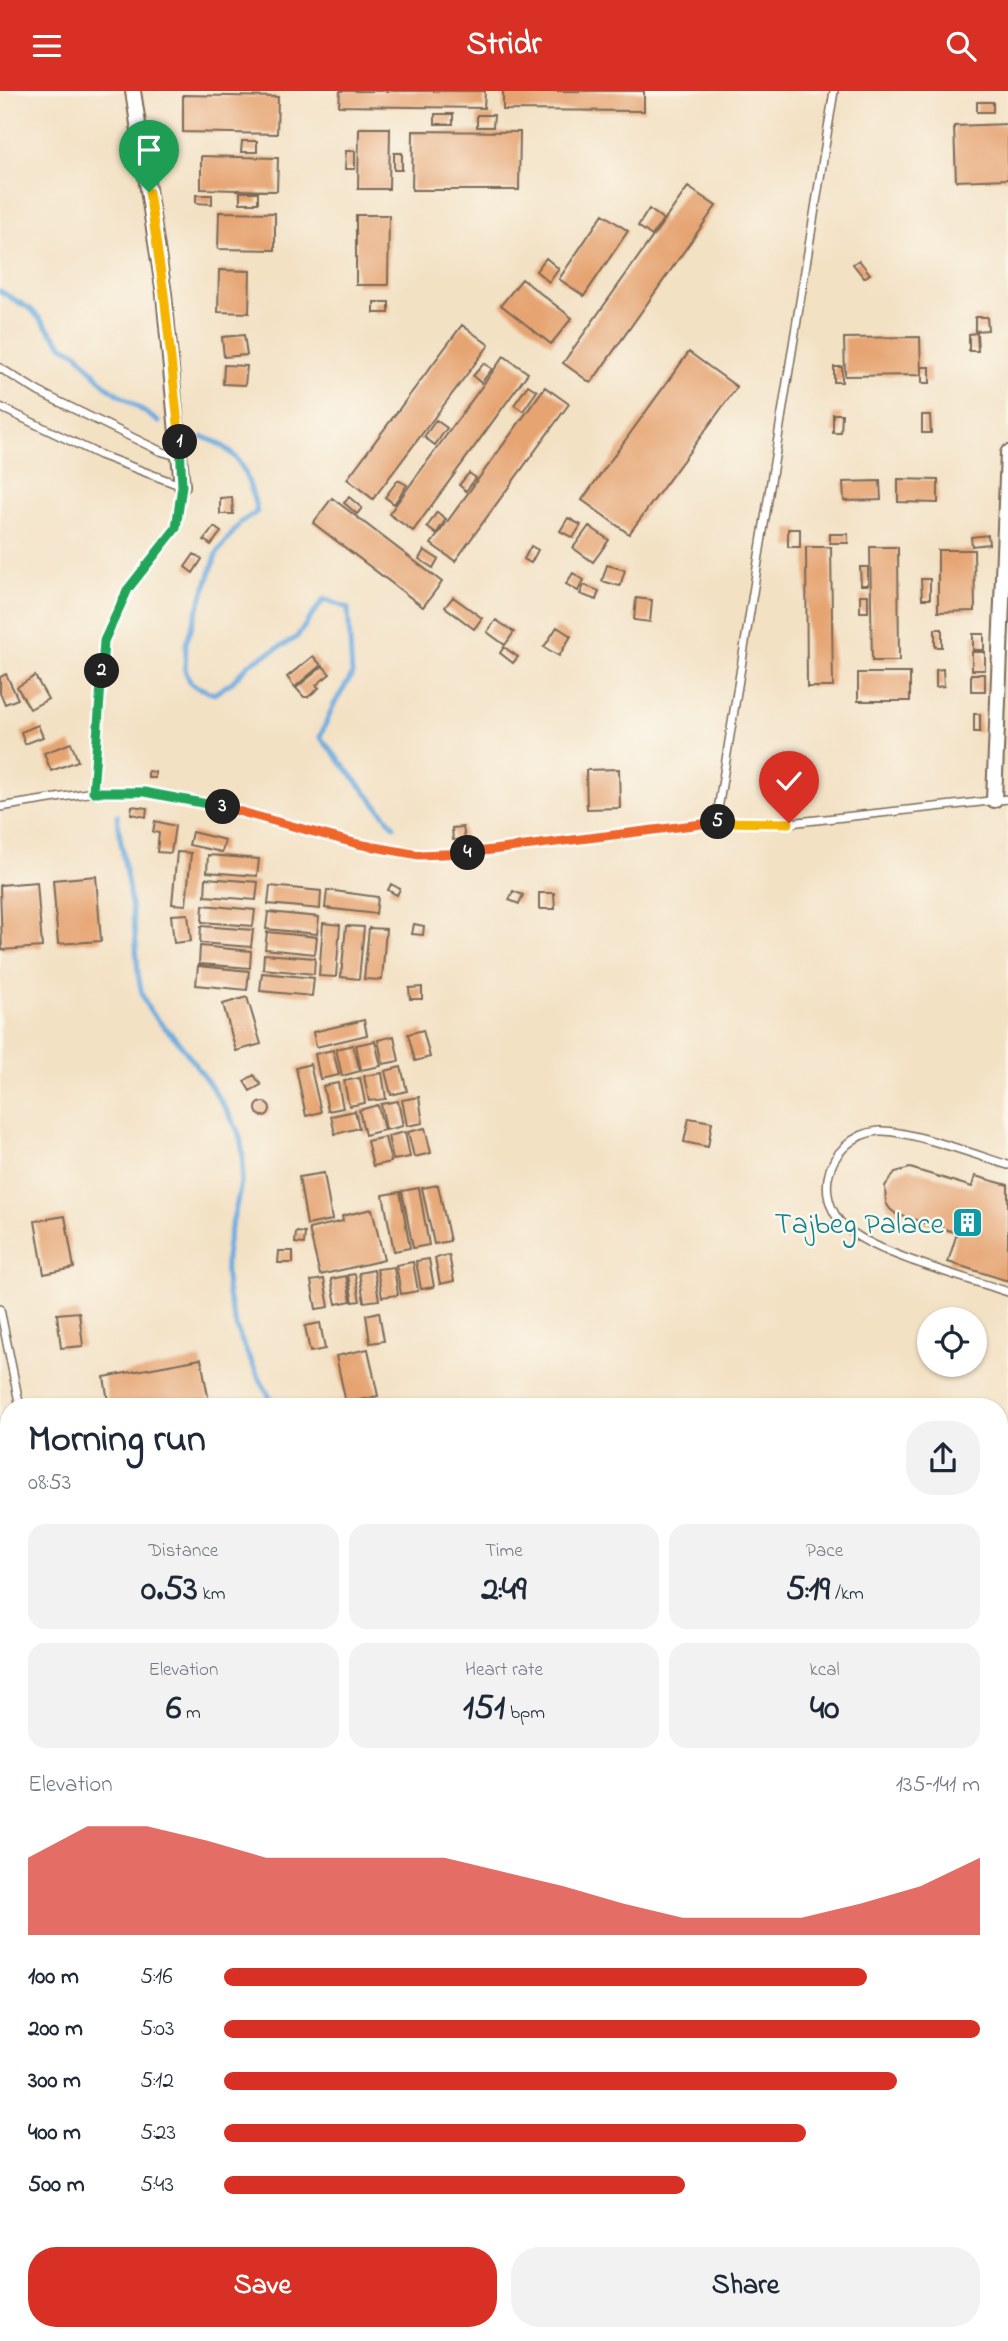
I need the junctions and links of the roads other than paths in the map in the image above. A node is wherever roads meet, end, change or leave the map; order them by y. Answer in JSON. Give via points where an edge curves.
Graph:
{"nodes":[{"id":1,"x":133,"y":91,"type":"edge"},
{"id":2,"x":834,"y":91,"type":"edge"},
{"id":3,"x":0,"y":368,"type":"edge"},
{"id":4,"x":0,"y":407,"type":"edge"},
{"id":5,"x":1008,"y":453,"type":"edge"},
{"id":6,"x":181,"y":457,"type":"junction"},
{"id":7,"x":182,"y":486,"type":"junction"},
{"id":8,"x":93,"y":792,"type":"junction"},
{"id":9,"x":1001,"y":799,"type":"edge"},
{"id":10,"x":0,"y":807,"type":"edge"},
{"id":11,"x":716,"y":822,"type":"junction"},
{"id":12,"x":1008,"y":1165,"type":"edge"},
{"id":13,"x":1008,"y":1292,"type":"edge"},
{"id":14,"x":1,"y":1315,"type":"edge"},
{"id":15,"x":17,"y":1398,"type":"edge"}],
"edges":[{"from":1,"to":6,"type":"street","via":[[164,294]]},
{"from":2,"to":11,"type":"lane"},
{"from":3,"to":6,"type":"lane","via":[[63,404]]},
{"from":4,"to":7,"type":"lane","via":[[100,455]]},
{"from":5,"to":9,"type":"street"},
{"from":6,"to":7,"type":"street"},
{"from":7,"to":8,"type":"lane","via":[[176,528],[128,589],[104,641]]},
{"from":8,"to":10,"type":"lane"},
{"from":8,"to":11,"type":"lane","via":[[144,792],[199,801],[358,844],[419,855],[479,852]]},
{"from":9,"to":11,"type":"lane","via":[[789,823]]},
{"from":12,"to":13,"type":"lane","via":[[880,1131],[846,1145],[831,1165],[827,1189],[834,1213],[851,1232]]},
{"from":14,"to":15,"type":"lane"}]}
